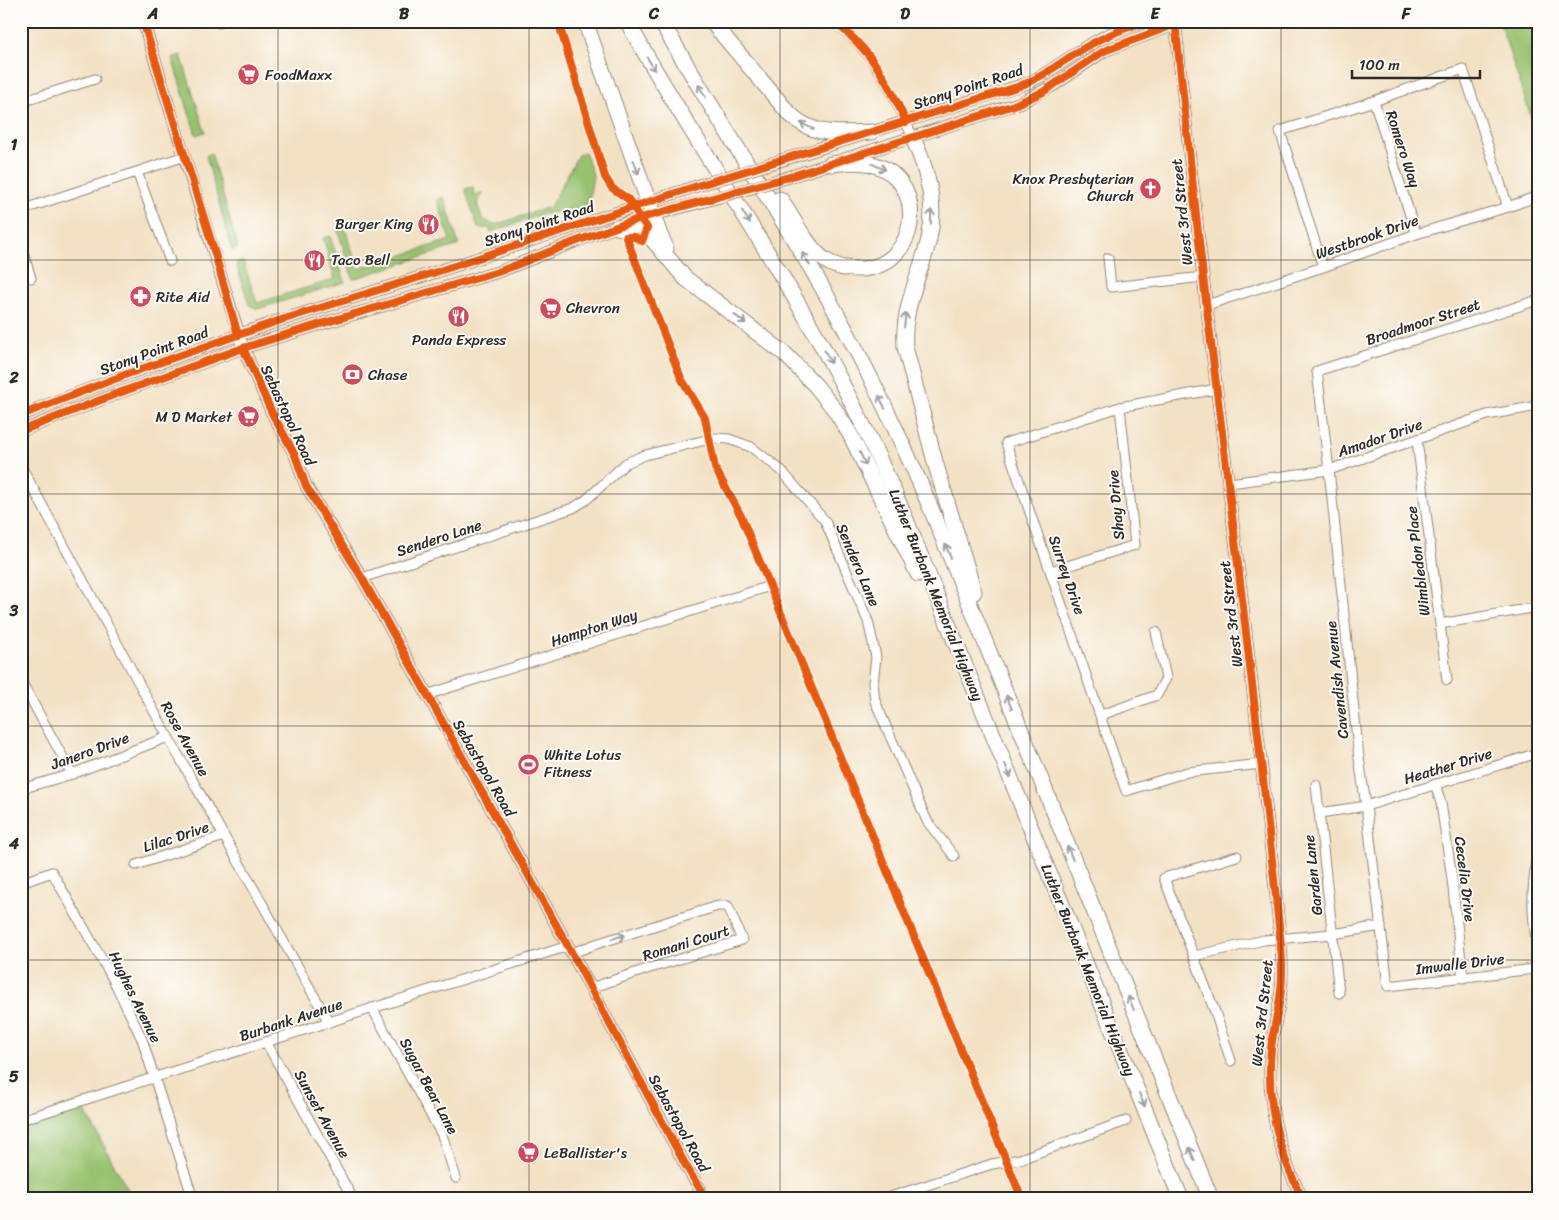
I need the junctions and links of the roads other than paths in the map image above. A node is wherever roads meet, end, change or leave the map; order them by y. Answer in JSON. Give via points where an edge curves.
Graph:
{"nodes":[{"id":1,"x":143,"y":21,"type":"edge"},
{"id":2,"x":586,"y":21,"type":"edge"},
{"id":3,"x":627,"y":21,"type":"edge"},
{"id":4,"x":661,"y":21,"type":"edge"},
{"id":5,"x":712,"y":21,"type":"edge"},
{"id":6,"x":832,"y":21,"type":"edge"},
{"id":7,"x":1146,"y":21,"type":"edge"},
{"id":8,"x":1174,"y":21,"type":"edge"},
{"id":9,"x":95,"y":79,"type":"dead end"},
{"id":10,"x":1374,"y":101,"type":"junction"},
{"id":11,"x":21,"y":102,"type":"edge"},
{"id":12,"x":715,"y":112,"type":"junction"},
{"id":13,"x":906,"y":122,"type":"junction"},
{"id":14,"x":872,"y":132,"type":"junction"},
{"id":15,"x":913,"y":138,"type":"junction"},
{"id":16,"x":184,"y":156,"type":"junction"},
{"id":17,"x":831,"y":164,"type":"junction"},
{"id":18,"x":137,"y":172,"type":"junction"},
{"id":19,"x":1538,"y":196,"type":"edge"},
{"id":20,"x":1508,"y":207,"type":"junction"},
{"id":21,"x":651,"y":208,"type":"junction"},
{"id":22,"x":21,"y":210,"type":"edge"},
{"id":23,"x":617,"y":227,"type":"junction"},
{"id":24,"x":1416,"y":234,"type":"junction"},
{"id":25,"x":21,"y":246,"type":"edge"},
{"id":26,"x":1108,"y":258,"type":"dead end"},
{"id":27,"x":170,"y":261,"type":"dead end"},
{"id":28,"x":24,"y":264,"type":"edge"},
{"id":29,"x":1323,"y":267,"type":"junction"},
{"id":30,"x":1204,"y":277,"type":"junction"},
{"id":31,"x":31,"y":278,"type":"dead end"},
{"id":32,"x":712,"y":298,"type":"junction"},
{"id":33,"x":1538,"y":300,"type":"edge"},
{"id":34,"x":1206,"y":305,"type":"junction"},
{"id":35,"x":238,"y":335,"type":"junction"},
{"id":36,"x":243,"y":348,"type":"junction"},
{"id":37,"x":1317,"y":371,"type":"joint"},
{"id":38,"x":130,"y":373,"type":"junction"},
{"id":39,"x":1216,"y":389,"type":"junction"},
{"id":40,"x":97,"y":402,"type":"junction"},
{"id":41,"x":1538,"y":406,"type":"edge"},
{"id":42,"x":1120,"y":407,"type":"junction"},
{"id":43,"x":21,"y":415,"type":"edge"},
{"id":44,"x":21,"y":432,"type":"edge"},
{"id":45,"x":1417,"y":440,"type":"junction"},
{"id":46,"x":21,"y":466,"type":"edge"},
{"id":47,"x":1329,"y":470,"type":"junction"},
{"id":48,"x":1229,"y":483,"type":"junction"},
{"id":49,"x":1051,"y":571,"type":"junction"},
{"id":50,"x":362,"y":578,"type":"junction"},
{"id":51,"x":770,"y":586,"type":"dead end"},
{"id":52,"x":1538,"y":607,"type":"edge"},
{"id":53,"x":1440,"y":624,"type":"junction"},
{"id":54,"x":1156,"y":632,"type":"dead end"},
{"id":55,"x":986,"y":645,"type":"junction"},
{"id":56,"x":970,"y":678,"type":"junction"},
{"id":57,"x":1447,"y":680,"type":"dead end"},
{"id":58,"x":21,"y":681,"type":"edge"},
{"id":59,"x":426,"y":695,"type":"junction"},
{"id":60,"x":1100,"y":715,"type":"junction"},
{"id":61,"x":168,"y":737,"type":"junction"},
{"id":62,"x":1538,"y":753,"type":"edge"},
{"id":63,"x":1262,"y":764,"type":"junction"},
{"id":64,"x":72,"y":774,"type":"junction"},
{"id":65,"x":1316,"y":784,"type":"dead end"},
{"id":66,"x":1435,"y":784,"type":"junction"},
{"id":67,"x":21,"y":789,"type":"edge"},
{"id":68,"x":1366,"y":806,"type":"junction"},
{"id":69,"x":1320,"y":813,"type":"junction"},
{"id":70,"x":224,"y":836,"type":"junction"},
{"id":71,"x":1538,"y":848,"type":"edge"},
{"id":72,"x":954,"y":856,"type":"dead end"},
{"id":73,"x":1237,"y":856,"type":"dead end"},
{"id":74,"x":136,"y":865,"type":"dead end"},
{"id":75,"x":21,"y":883,"type":"edge"},
{"id":76,"x":1381,"y":926,"type":"junction"},
{"id":77,"x":1333,"y":934,"type":"junction"},
{"id":78,"x":1281,"y":938,"type":"junction"},
{"id":79,"x":570,"y":949,"type":"junction"},
{"id":80,"x":1194,"y":956,"type":"junction"},
{"id":81,"x":1463,"y":978,"type":"junction"},
{"id":82,"x":1388,"y":986,"type":"joint"},
{"id":83,"x":591,"y":988,"type":"junction"},
{"id":84,"x":1340,"y":993,"type":"dead end"},
{"id":85,"x":372,"y":1008,"type":"junction"},
{"id":86,"x":329,"y":1022,"type":"junction"},
{"id":87,"x":266,"y":1042,"type":"junction"},
{"id":88,"x":1230,"y":1061,"type":"dead end"},
{"id":89,"x":155,"y":1078,"type":"junction"},
{"id":90,"x":21,"y":1120,"type":"edge"},
{"id":91,"x":1126,"y":1122,"type":"dead end"},
{"id":92,"x":456,"y":1178,"type":"dead end"},
{"id":93,"x":194,"y":1199,"type":"edge"},
{"id":94,"x":353,"y":1199,"type":"edge"},
{"id":95,"x":706,"y":1199,"type":"edge"},
{"id":96,"x":884,"y":1199,"type":"edge"},
{"id":97,"x":1182,"y":1199,"type":"edge"},
{"id":98,"x":1211,"y":1199,"type":"edge"},
{"id":99,"x":1303,"y":1199,"type":"edge"}],
"edges":[{"from":1,"to":16,"type":"main road","name":"Sebastopol Road"},
{"from":2,"to":21,"type":"highway","one_way":true},
{"from":3,"to":56,"type":"highway","name":"Luther Burbank Memorial Highway","one_way":true,"via":[[790,290],[847,392],[895,494]]},
{"from":12,"to":4,"type":"highway","name":"Luther Burbank Memorial Highway","one_way":true},
{"from":14,"to":5,"type":"highway","one_way":true,"via":[[824,132],[799,123]]},
{"from":6,"to":13,"type":"street","via":[[852,37],[878,66]]},
{"from":7,"to":13,"type":"main road","name":"Stony Point Road","via":[[1098,40],[1028,83]]},
{"from":8,"to":15,"type":"main road","name":"Stony Point Road","via":[[1168,27],[1104,51],[1030,99]]},
{"from":8,"to":30,"type":"main road","name":"West 3rd Street"},
{"from":9,"to":11,"type":"street"},
{"from":10,"to":20,"type":"street","via":[[1463,69]]},
{"from":10,"to":24,"type":"street","name":"Romero Way"},
{"from":10,"to":29,"type":"street","via":[[1280,131]]},
{"from":17,"to":12,"type":"highway","one_way":true,"via":[[873,164],[894,176],[905,190],[911,207],[910,226],[903,244],[885,262],[870,268],[854,269],[831,264],[818,255],[758,164]]},
{"from":55,"to":12,"type":"highway","name":"Luther Burbank Memorial Highway","one_way":true,"via":[[924,492],[867,370],[811,268]]},
{"from":13,"to":14,"type":"main road","name":"Stony Point Road"},
{"from":13,"to":15,"type":"street"},
{"from":14,"to":21,"type":"main road","name":"Stony Point Road","bridge":true,"via":[[700,185]]},
{"from":15,"to":17,"type":"main road","name":"Stony Point Road"},
{"from":55,"to":15,"type":"highway","one_way":true,"via":[[905,348],[906,311],[927,246],[932,217],[929,187]]},
{"from":16,"to":18,"type":"street"},
{"from":16,"to":35,"type":"main road","name":"Sebastopol Road"},
{"from":17,"to":21,"type":"main road","name":"Stony Point Road","bridge":true,"via":[[709,200]]},
{"from":18,"to":22,"type":"street"},
{"from":18,"to":27,"type":"street"},
{"from":19,"to":20,"type":"street","name":"Westbrook Drive"},
{"from":20,"to":24,"type":"street","name":"Westbrook Drive"},
{"from":21,"to":23,"type":"main road","name":"Stony Point Road"},
{"from":21,"to":32,"type":"highway","via":[[672,258]]},
{"from":21,"to":35,"type":"main road","name":"Stony Point Road","via":[[329,304]]},
{"from":23,"to":32,"type":"highway","via":[[640,232],[652,239],[680,274]]},
{"from":23,"to":36,"type":"main road","name":"Stony Point Road","via":[[498,272]]},
{"from":24,"to":29,"type":"street","name":"Westbrook Drive"},
{"from":25,"to":28,"type":"street"},
{"from":26,"to":30,"type":"street","via":[[1111,287]]},
{"from":28,"to":31,"type":"street"},
{"from":29,"to":34,"type":"street","name":"Westbrook Drive"},
{"from":30,"to":34,"type":"main road","name":"West 3rd Street"},
{"from":32,"to":56,"type":"highway","one_way":true,"via":[[785,354],[835,410],[857,447]]},
{"from":33,"to":37,"type":"street","name":"Broadmoor Street"},
{"from":34,"to":39,"type":"main road","name":"West 3rd Street"},
{"from":35,"to":36,"type":"main road","name":"Sebastopol Road"},
{"from":35,"to":38,"type":"main road","name":"Stony Point Road"},
{"from":36,"to":40,"type":"main road","name":"Stony Point Road"},
{"from":36,"to":50,"type":"main road","name":"Sebastopol Road","via":[[306,486]]},
{"from":37,"to":47,"type":"street","name":"Cavendish Avenue"},
{"from":38,"to":40,"type":"main road","via":[[126,386]]},
{"from":38,"to":43,"type":"main road","name":"Stony Point Road"},
{"from":39,"to":42,"type":"street","name":"Surrey Drive"},
{"from":39,"to":48,"type":"main road","name":"West 3rd Street"},
{"from":40,"to":44,"type":"main road","name":"Stony Point Road"},
{"from":41,"to":45,"type":"street","name":"Amador Drive","via":[[1487,415]]},
{"from":42,"to":49,"type":"street","name":"Shay Drive","via":[[1135,545]]},
{"from":42,"to":49,"type":"street","name":"Surrey Drive","via":[[1006,444]]},
{"from":45,"to":47,"type":"street","name":"Amador Drive"},
{"from":45,"to":53,"type":"street","name":"Wimbledon Place"},
{"from":46,"to":61,"type":"street","name":"Rose Avenue"},
{"from":47,"to":48,"type":"street","name":"Amador Drive"},
{"from":47,"to":68,"type":"street","name":"Cavendish Avenue","via":[[1358,758]]},
{"from":48,"to":63,"type":"main road","name":"West 3rd Street"},
{"from":49,"to":60,"type":"street","name":"Surrey Drive"},
{"from":50,"to":59,"type":"main road","name":"Sebastopol Road"},
{"from":50,"to":72,"type":"street","name":"Sendero Lane","via":[[573,508],[626,463],[645,455],[714,438],[729,439],[751,447],[781,470],[824,521],[868,621],[876,657],[873,683],[876,701],[927,821]]},
{"from":51,"to":59,"type":"street","name":"Hampton Way"},
{"from":52,"to":53,"type":"street"},
{"from":53,"to":57,"type":"street","name":"Wimbledon Place"},
{"from":54,"to":60,"type":"street","via":[[1166,678],[1157,695]]},
{"from":98,"to":55,"type":"highway","name":"Luther Burbank Memorial Highway","one_way":true},
{"from":56,"to":97,"type":"highway","name":"Luther Burbank Memorial Highway","one_way":true},
{"from":58,"to":64,"type":"street"},
{"from":59,"to":79,"type":"main road","name":"Sebastopol Road"},
{"from":60,"to":63,"type":"street","name":"Surrey Drive","via":[[1126,791],[1187,772]]},
{"from":61,"to":64,"type":"street","name":"Janero Drive"},
{"from":61,"to":70,"type":"street","name":"Rose Avenue"},
{"from":62,"to":66,"type":"street","name":"Heather Drive"},
{"from":63,"to":78,"type":"main road","name":"West 3rd Street"},
{"from":64,"to":67,"type":"street","name":"Janero Drive"},
{"from":65,"to":69,"type":"street","name":"Garden Lane"},
{"from":66,"to":68,"type":"street","name":"Heather Drive"},
{"from":66,"to":81,"type":"street","name":"Cecelia Drive","via":[[1441,803],[1452,879]]},
{"from":68,"to":69,"type":"street","name":"Garden Lane"},
{"from":68,"to":76,"type":"street","name":"Cavendish Avenue"},
{"from":69,"to":77,"type":"street","name":"Garden Lane"},
{"from":70,"to":74,"type":"street","name":"Lilac Drive"},
{"from":70,"to":86,"type":"street","name":"Rose Avenue"},
{"from":71,"to":81,"type":"street","name":"Imwalle Drive","via":[[1533,881],[1537,941],[1534,969]]},
{"from":73,"to":80,"type":"street","via":[[1164,878]]},
{"from":75,"to":89,"type":"street","name":"Hughes Avenue","via":[[52,872],[113,979],[142,1039]]},
{"from":76,"to":77,"type":"street"},
{"from":76,"to":82,"type":"street","name":"Cavendish Avenue"},
{"from":77,"to":78,"type":"street"},
{"from":77,"to":84,"type":"street","name":"Garden Lane"},
{"from":78,"to":80,"type":"street"},
{"from":78,"to":99,"type":"main road","name":"West 3rd Street","via":[[1281,987],[1270,1062],[1272,1102],[1282,1151]]},
{"from":79,"to":83,"type":"main road","name":"Sebastopol Road"},
{"from":79,"to":83,"type":"street","name":"Romani Court","one_way":true,"via":[[718,906],[728,906],[742,940]]},
{"from":79,"to":85,"type":"street","name":"Burbank Avenue"},
{"from":80,"to":88,"type":"street"},
{"from":81,"to":82,"type":"street","name":"Imwalle Drive"},
{"from":83,"to":95,"type":"main road","name":"Sebastopol Road","via":[[644,1092]]},
{"from":85,"to":86,"type":"street","name":"Burbank Avenue"},
{"from":85,"to":92,"type":"street","name":"Sugar Bear Lane","via":[[442,1135]]},
{"from":86,"to":87,"type":"street","name":"Burbank Avenue"},
{"from":87,"to":89,"type":"street","name":"Burbank Avenue"},
{"from":87,"to":94,"type":"street","name":"Sunset Avenue"},
{"from":89,"to":90,"type":"street","name":"Burbank Avenue"},
{"from":89,"to":93,"type":"street","name":"Hughes Avenue"},
{"from":91,"to":96,"type":"street","via":[[1020,1159],[992,1164]]}]}
